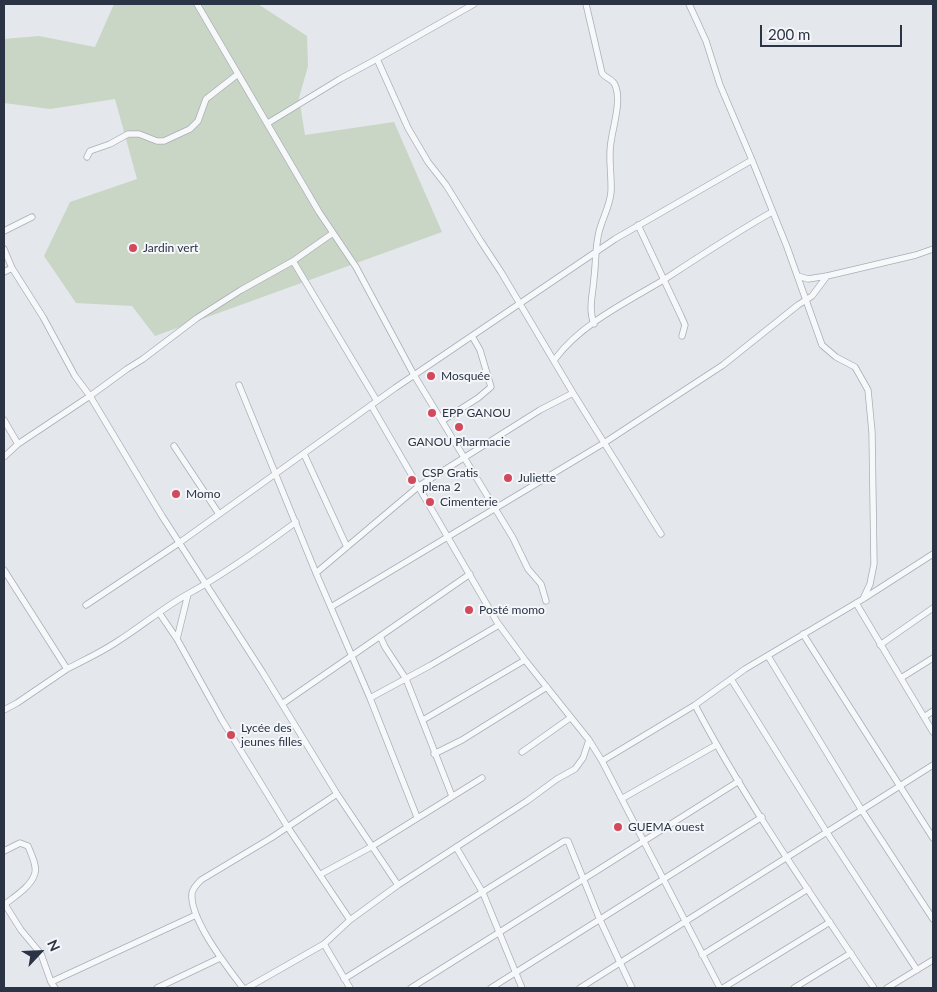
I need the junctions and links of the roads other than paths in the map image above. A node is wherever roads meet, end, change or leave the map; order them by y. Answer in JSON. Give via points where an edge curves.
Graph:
{"nodes":[{"id":1,"x":197,"y":4,"type":"edge"},
{"id":2,"x":474,"y":4,"type":"edge"},
{"id":3,"x":586,"y":4,"type":"edge"},
{"id":4,"x":689,"y":4,"type":"edge"},
{"id":5,"x":377,"y":59,"type":"junction"},
{"id":6,"x":238,"y":74,"type":"junction"},
{"id":7,"x":268,"y":123,"type":"junction"},
{"id":8,"x":87,"y":157,"type":"dead end"},
{"id":9,"x":752,"y":160,"type":"junction"},
{"id":10,"x":772,"y":212,"type":"junction"},
{"id":11,"x":32,"y":217,"type":"dead end"},
{"id":12,"x":638,"y":225,"type":"junction"},
{"id":13,"x":4,"y":231,"type":"edge"},
{"id":14,"x":333,"y":233,"type":"junction"},
{"id":15,"x":4,"y":249,"type":"edge"},
{"id":16,"x":933,"y":249,"type":"edge"},
{"id":17,"x":595,"y":252,"type":"junction"},
{"id":18,"x":293,"y":260,"type":"junction"},
{"id":19,"x":12,"y":268,"type":"junction"},
{"id":20,"x":4,"y":272,"type":"edge"},
{"id":21,"x":798,"y":276,"type":"junction"},
{"id":22,"x":827,"y":276,"type":"junction"},
{"id":23,"x":663,"y":280,"type":"junction"},
{"id":24,"x":806,"y":299,"type":"junction"},
{"id":25,"x":520,"y":304,"type":"junction"},
{"id":26,"x":594,"y":324,"type":"junction"},
{"id":27,"x":472,"y":336,"type":"junction"},
{"id":28,"x":682,"y":336,"type":"dead end"},
{"id":29,"x":555,"y":359,"type":"junction"},
{"id":30,"x":414,"y":375,"type":"junction"},
{"id":31,"x":239,"y":385,"type":"dead end"},
{"id":32,"x":573,"y":393,"type":"junction"},
{"id":33,"x":90,"y":396,"type":"junction"},
{"id":34,"x":377,"y":400,"type":"junction"},
{"id":35,"x":371,"y":405,"type":"junction"},
{"id":36,"x":445,"y":419,"type":"dead end"},
{"id":37,"x":4,"y":420,"type":"edge"},
{"id":38,"x":604,"y":443,"type":"junction"},
{"id":39,"x":18,"y":444,"type":"junction"},
{"id":40,"x":174,"y":446,"type":"dead end"},
{"id":41,"x":304,"y":454,"type":"junction"},
{"id":42,"x":465,"y":456,"type":"junction"},
{"id":43,"x":4,"y":457,"type":"edge"},
{"id":44,"x":275,"y":474,"type":"junction"},
{"id":45,"x":419,"y":486,"type":"junction"},
{"id":46,"x":495,"y":508,"type":"junction"},
{"id":47,"x":219,"y":514,"type":"junction"},
{"id":48,"x":296,"y":522,"type":"junction"},
{"id":49,"x":661,"y":534,"type":"dead end"},
{"id":50,"x":448,"y":537,"type":"junction"},
{"id":51,"x":179,"y":543,"type":"junction"},
{"id":52,"x":347,"y":547,"type":"junction"},
{"id":53,"x":933,"y":554,"type":"edge"},
{"id":54,"x":4,"y":570,"type":"edge"},
{"id":55,"x":316,"y":574,"type":"junction"},
{"id":56,"x":470,"y":574,"type":"junction"},
{"id":57,"x":207,"y":585,"type":"junction"},
{"id":58,"x":188,"y":594,"type":"junction"},
{"id":59,"x":863,"y":599,"type":"junction"},
{"id":60,"x":546,"y":601,"type":"dead end"},
{"id":61,"x":856,"y":603,"type":"junction"},
{"id":62,"x":86,"y":606,"type":"dead end"},
{"id":63,"x":331,"y":607,"type":"junction"},
{"id":64,"x":933,"y":608,"type":"edge"},
{"id":65,"x":160,"y":614,"type":"junction"},
{"id":66,"x":499,"y":625,"type":"junction"},
{"id":67,"x":802,"y":634,"type":"junction"},
{"id":68,"x":380,"y":636,"type":"junction"},
{"id":69,"x":177,"y":639,"type":"junction"},
{"id":70,"x":880,"y":645,"type":"junction"},
{"id":71,"x":768,"y":656,"type":"junction"},
{"id":72,"x":352,"y":657,"type":"junction"},
{"id":73,"x":933,"y":658,"type":"edge"},
{"id":74,"x":525,"y":660,"type":"junction"},
{"id":75,"x":67,"y":669,"type":"junction"},
{"id":76,"x":902,"y":678,"type":"junction"},
{"id":77,"x":406,"y":679,"type":"junction"},
{"id":78,"x":731,"y":679,"type":"junction"},
{"id":79,"x":547,"y":687,"type":"junction"},
{"id":80,"x":370,"y":698,"type":"junction"},
{"id":81,"x":282,"y":704,"type":"junction"},
{"id":82,"x":695,"y":705,"type":"junction"},
{"id":83,"x":4,"y":710,"type":"edge"},
{"id":84,"x":933,"y":711,"type":"edge"},
{"id":85,"x":924,"y":717,"type":"junction"},
{"id":86,"x":570,"y":718,"type":"junction"},
{"id":87,"x":423,"y":720,"type":"junction"},
{"id":88,"x":933,"y":732,"type":"edge"},
{"id":89,"x":588,"y":740,"type":"junction"},
{"id":90,"x":716,"y":745,"type":"junction"},
{"id":91,"x":522,"y":752,"type":"dead end"},
{"id":92,"x":434,"y":754,"type":"junction"},
{"id":93,"x":602,"y":761,"type":"junction"},
{"id":94,"x":933,"y":765,"type":"edge"},
{"id":95,"x":482,"y":778,"type":"dead end"},
{"id":96,"x":739,"y":781,"type":"junction"},
{"id":97,"x":899,"y":785,"type":"junction"},
{"id":98,"x":337,"y":794,"type":"junction"},
{"id":99,"x":452,"y":796,"type":"junction"},
{"id":100,"x":622,"y":798,"type":"junction"},
{"id":101,"x":862,"y":809,"type":"junction"},
{"id":102,"x":417,"y":817,"type":"junction"},
{"id":103,"x":762,"y":817,"type":"junction"},
{"id":104,"x":287,"y":826,"type":"junction"},
{"id":105,"x":826,"y":831,"type":"junction"},
{"id":106,"x":933,"y":838,"type":"edge"},
{"id":107,"x":644,"y":841,"type":"junction"},
{"id":108,"x":371,"y":847,"type":"junction"},
{"id":109,"x":456,"y":847,"type":"junction"},
{"id":110,"x":4,"y":851,"type":"edge"},
{"id":111,"x":786,"y":856,"type":"junction"},
{"id":112,"x":321,"y":874,"type":"junction"},
{"id":113,"x":585,"y":878,"type":"junction"},
{"id":114,"x":664,"y":879,"type":"junction"},
{"id":115,"x":398,"y":885,"type":"junction"},
{"id":116,"x":808,"y":889,"type":"junction"},
{"id":117,"x":483,"y":893,"type":"junction"},
{"id":118,"x":4,"y":904,"type":"edge"},
{"id":119,"x":196,"y":915,"type":"junction"},
{"id":120,"x":350,"y":920,"type":"junction"},
{"id":121,"x":600,"y":920,"type":"junction"},
{"id":122,"x":686,"y":920,"type":"junction"},
{"id":123,"x":933,"y":920,"type":"edge"},
{"id":124,"x":830,"y":922,"type":"junction"},
{"id":125,"x":499,"y":933,"type":"junction"},
{"id":126,"x":324,"y":944,"type":"junction"},
{"id":127,"x":850,"y":953,"type":"junction"},
{"id":128,"x":702,"y":955,"type":"junction"},
{"id":129,"x":220,"y":958,"type":"junction"},
{"id":130,"x":933,"y":960,"type":"edge"},
{"id":131,"x":621,"y":962,"type":"junction"},
{"id":132,"x":917,"y":970,"type":"junction"},
{"id":133,"x":516,"y":973,"type":"junction"},
{"id":134,"x":344,"y":979,"type":"junction"},
{"id":135,"x":51,"y":982,"type":"junction"},
{"id":136,"x":871,"y":987,"type":"edge"},
{"id":137,"x":56,"y":988,"type":"edge"},
{"id":138,"x":158,"y":988,"type":"edge"},
{"id":139,"x":243,"y":988,"type":"edge"},
{"id":140,"x":247,"y":988,"type":"edge"},
{"id":141,"x":350,"y":988,"type":"edge"},
{"id":142,"x":412,"y":988,"type":"edge"},
{"id":143,"x":492,"y":988,"type":"edge"},
{"id":144,"x":522,"y":988,"type":"edge"},
{"id":145,"x":580,"y":988,"type":"edge"},
{"id":146,"x":632,"y":988,"type":"edge"},
{"id":147,"x":721,"y":988,"type":"edge"},
{"id":148,"x":794,"y":988,"type":"edge"},
{"id":149,"x":887,"y":988,"type":"edge"}],
"edges":[{"from":1,"to":6,"type":"street"},
{"from":2,"to":5,"type":"street"},
{"from":3,"to":17,"type":"street","via":[[602,73],[612,80],[616,91],[610,144],[611,192]]},
{"from":4,"to":9,"type":"street"},
{"from":5,"to":7,"type":"street"},
{"from":5,"to":25,"type":"street","via":[[408,128]]},
{"from":6,"to":7,"type":"street"},
{"from":6,"to":8,"type":"street","via":[[206,99],[198,121],[190,129],[164,141],[128,134],[90,151]]},
{"from":7,"to":14,"type":"street"},
{"from":9,"to":10,"type":"street"},
{"from":9,"to":12,"type":"street"},
{"from":10,"to":21,"type":"street"},
{"from":10,"to":23,"type":"street"},
{"from":11,"to":13,"type":"street"},
{"from":12,"to":17,"type":"street"},
{"from":12,"to":23,"type":"street"},
{"from":14,"to":18,"type":"street"},
{"from":14,"to":30,"type":"street","via":[[356,267]]},
{"from":15,"to":19,"type":"street"},
{"from":16,"to":22,"type":"street"},
{"from":17,"to":25,"type":"street"},
{"from":17,"to":26,"type":"street","via":[[590,306]]},
{"from":18,"to":33,"type":"street","via":[[197,318]]},
{"from":18,"to":34,"type":"street"},
{"from":19,"to":20,"type":"street"},
{"from":19,"to":33,"type":"street"},
{"from":21,"to":22,"type":"street","via":[[808,279]]},
{"from":21,"to":24,"type":"street"},
{"from":22,"to":24,"type":"street"},
{"from":23,"to":26,"type":"street"},
{"from":23,"to":28,"type":"street","via":[[684,325]]},
{"from":24,"to":38,"type":"street","via":[[723,365]]},
{"from":24,"to":59,"type":"street","via":[[824,348],[855,367],[870,397],[874,564]]},
{"from":25,"to":27,"type":"street"},
{"from":25,"to":29,"type":"street"},
{"from":26,"to":29,"type":"street","via":[[568,343]]},
{"from":27,"to":30,"type":"street"},
{"from":27,"to":36,"type":"street","via":[[480,350],[491,387]]},
{"from":29,"to":32,"type":"street"},
{"from":30,"to":34,"type":"street"},
{"from":30,"to":42,"type":"street"},
{"from":31,"to":44,"type":"street"},
{"from":32,"to":38,"type":"street"},
{"from":32,"to":42,"type":"street"},
{"from":33,"to":39,"type":"street"},
{"from":33,"to":51,"type":"street"},
{"from":34,"to":35,"type":"street"},
{"from":35,"to":41,"type":"street"},
{"from":35,"to":45,"type":"street"},
{"from":37,"to":39,"type":"street"},
{"from":38,"to":46,"type":"street"},
{"from":38,"to":49,"type":"street"},
{"from":39,"to":43,"type":"street"},
{"from":40,"to":47,"type":"street"},
{"from":41,"to":44,"type":"street"},
{"from":41,"to":52,"type":"street"},
{"from":42,"to":45,"type":"street"},
{"from":42,"to":46,"type":"street"},
{"from":44,"to":47,"type":"street"},
{"from":44,"to":48,"type":"street"},
{"from":45,"to":50,"type":"street"},
{"from":45,"to":52,"type":"street"},
{"from":46,"to":50,"type":"street"},
{"from":46,"to":60,"type":"street","via":[[528,569],[541,584]]},
{"from":47,"to":51,"type":"street"},
{"from":48,"to":55,"type":"street"},
{"from":48,"to":57,"type":"street"},
{"from":50,"to":56,"type":"street"},
{"from":50,"to":63,"type":"street"},
{"from":51,"to":57,"type":"street"},
{"from":51,"to":62,"type":"street"},
{"from":52,"to":55,"type":"street"},
{"from":53,"to":59,"type":"street"},
{"from":54,"to":75,"type":"street"},
{"from":55,"to":63,"type":"street"},
{"from":56,"to":66,"type":"street"},
{"from":56,"to":68,"type":"street"},
{"from":57,"to":58,"type":"street"},
{"from":57,"to":81,"type":"street"},
{"from":58,"to":65,"type":"street"},
{"from":58,"to":69,"type":"street"},
{"from":59,"to":61,"type":"street"},
{"from":61,"to":67,"type":"street"},
{"from":61,"to":70,"type":"street"},
{"from":63,"to":72,"type":"street"},
{"from":64,"to":70,"type":"street"},
{"from":65,"to":69,"type":"street"},
{"from":65,"to":75,"type":"street"},
{"from":66,"to":74,"type":"street"},
{"from":66,"to":77,"type":"street"},
{"from":67,"to":71,"type":"street"},
{"from":67,"to":97,"type":"street"},
{"from":68,"to":72,"type":"street"},
{"from":68,"to":77,"type":"street"},
{"from":69,"to":104,"type":"street"},
{"from":70,"to":76,"type":"street"},
{"from":71,"to":78,"type":"street"},
{"from":71,"to":101,"type":"street"},
{"from":72,"to":80,"type":"street"},
{"from":72,"to":81,"type":"street"},
{"from":73,"to":76,"type":"street"},
{"from":74,"to":79,"type":"street"},
{"from":74,"to":87,"type":"street"},
{"from":75,"to":83,"type":"street"},
{"from":76,"to":85,"type":"street"},
{"from":77,"to":80,"type":"street"},
{"from":77,"to":87,"type":"street"},
{"from":78,"to":82,"type":"street"},
{"from":78,"to":105,"type":"street"},
{"from":79,"to":86,"type":"street"},
{"from":79,"to":92,"type":"street"},
{"from":80,"to":102,"type":"street"},
{"from":81,"to":98,"type":"street"},
{"from":82,"to":90,"type":"street"},
{"from":82,"to":93,"type":"street"},
{"from":84,"to":85,"type":"street"},
{"from":85,"to":88,"type":"street"},
{"from":86,"to":89,"type":"street"},
{"from":86,"to":91,"type":"street"},
{"from":87,"to":92,"type":"street"},
{"from":89,"to":93,"type":"street"},
{"from":89,"to":109,"type":"street","via":[[583,758],[575,769]]},
{"from":90,"to":96,"type":"street"},
{"from":90,"to":100,"type":"street"},
{"from":92,"to":99,"type":"street"},
{"from":93,"to":100,"type":"street"},
{"from":94,"to":97,"type":"street"},
{"from":95,"to":99,"type":"street"},
{"from":96,"to":103,"type":"street"},
{"from":96,"to":107,"type":"street"},
{"from":97,"to":101,"type":"street"},
{"from":97,"to":106,"type":"street"},
{"from":98,"to":104,"type":"street"},
{"from":98,"to":108,"type":"street"},
{"from":99,"to":102,"type":"street"},
{"from":100,"to":107,"type":"street"},
{"from":101,"to":105,"type":"street"},
{"from":101,"to":123,"type":"street"},
{"from":102,"to":108,"type":"street"},
{"from":103,"to":111,"type":"street"},
{"from":103,"to":114,"type":"street"},
{"from":104,"to":112,"type":"street"},
{"from":104,"to":119,"type":"street","via":[[201,880],[192,894]]},
{"from":105,"to":111,"type":"street"},
{"from":105,"to":132,"type":"street"},
{"from":107,"to":113,"type":"street"},
{"from":107,"to":114,"type":"street"},
{"from":108,"to":112,"type":"street"},
{"from":108,"to":115,"type":"street"},
{"from":109,"to":115,"type":"street"},
{"from":109,"to":117,"type":"street"},
{"from":110,"to":118,"type":"street","via":[[20,843],[28,846],[36,872],[29,883]]},
{"from":111,"to":116,"type":"street"},
{"from":111,"to":122,"type":"street"},
{"from":112,"to":120,"type":"street"},
{"from":113,"to":117,"type":"street","via":[[570,844],[564,841]]},
{"from":113,"to":121,"type":"street"},
{"from":113,"to":125,"type":"street"},
{"from":114,"to":121,"type":"street"},
{"from":114,"to":122,"type":"street"},
{"from":115,"to":120,"type":"street"},
{"from":116,"to":124,"type":"street"},
{"from":116,"to":128,"type":"street"},
{"from":117,"to":125,"type":"street"},
{"from":117,"to":134,"type":"street"},
{"from":118,"to":135,"type":"street","via":[[42,954]]},
{"from":119,"to":129,"type":"street"},
{"from":119,"to":135,"type":"street"},
{"from":120,"to":126,"type":"street"},
{"from":121,"to":131,"type":"street"},
{"from":121,"to":133,"type":"street"},
{"from":122,"to":128,"type":"street"},
{"from":122,"to":131,"type":"street"},
{"from":124,"to":127,"type":"street"},
{"from":124,"to":147,"type":"street"},
{"from":125,"to":133,"type":"street"},
{"from":125,"to":142,"type":"street"},
{"from":126,"to":134,"type":"street"},
{"from":126,"to":140,"type":"street"},
{"from":127,"to":136,"type":"street"},
{"from":127,"to":148,"type":"street"},
{"from":128,"to":147,"type":"street"},
{"from":129,"to":138,"type":"street"},
{"from":129,"to":139,"type":"street"},
{"from":130,"to":132,"type":"street"},
{"from":131,"to":145,"type":"street"},
{"from":131,"to":146,"type":"street"},
{"from":132,"to":149,"type":"street"},
{"from":133,"to":143,"type":"street"},
{"from":133,"to":144,"type":"street"},
{"from":134,"to":141,"type":"street"},
{"from":135,"to":137,"type":"street"}]}
